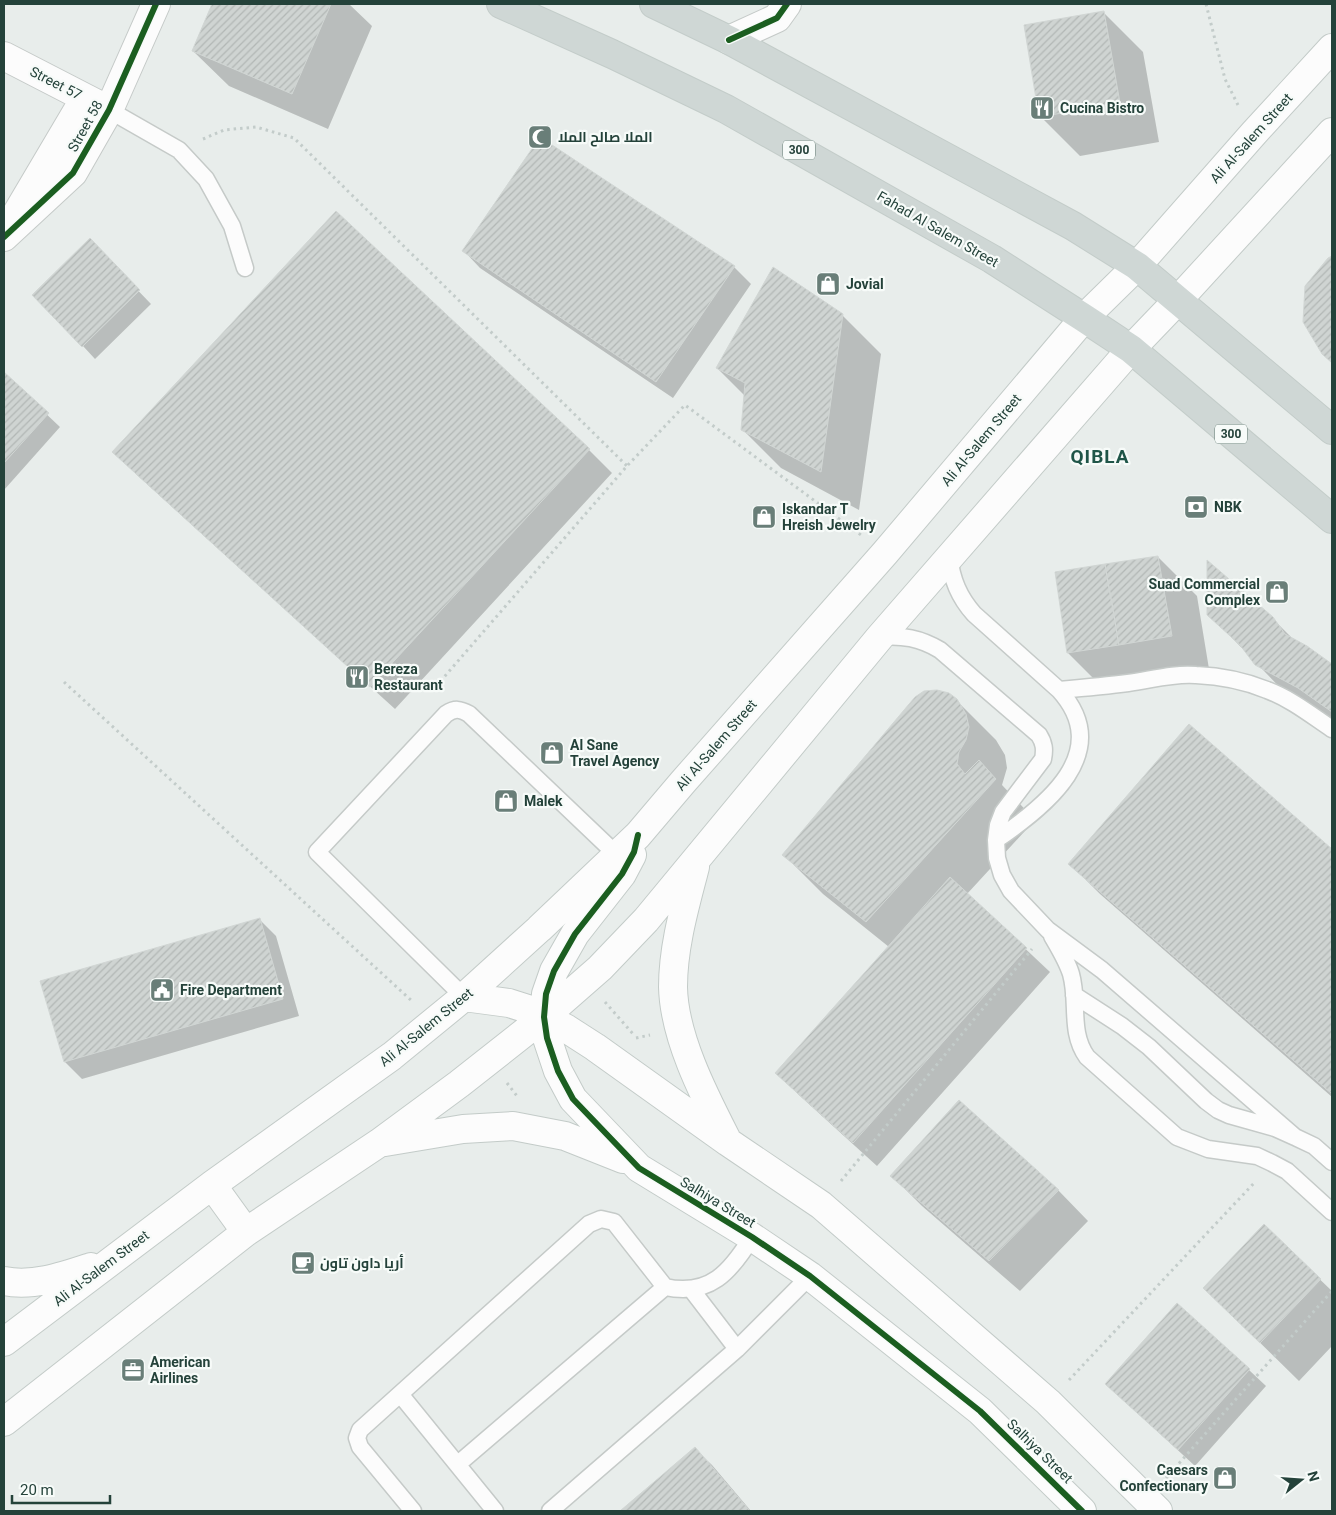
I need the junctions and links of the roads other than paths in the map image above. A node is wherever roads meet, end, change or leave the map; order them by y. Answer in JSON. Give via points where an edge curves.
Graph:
{"nodes":[{"id":1,"x":156,"y":4,"type":"edge"},
{"id":2,"x":501,"y":4,"type":"edge"},
{"id":3,"x":654,"y":4,"type":"edge"},
{"id":4,"x":786,"y":4,"type":"edge"},
{"id":5,"x":729,"y":40,"type":"junction"},
{"id":6,"x":1332,"y":48,"type":"edge"},
{"id":7,"x":4,"y":56,"type":"edge"},
{"id":8,"x":85,"y":98,"type":"junction"},
{"id":9,"x":109,"y":110,"type":"junction"},
{"id":10,"x":1332,"y":132,"type":"edge"},
{"id":11,"x":4,"y":236,"type":"edge"},
{"id":12,"x":1137,"y":266,"type":"junction"},
{"id":13,"x":245,"y":268,"type":"dead end"},
{"id":14,"x":1178,"y":300,"type":"junction"},
{"id":15,"x":1084,"y":318,"type":"junction"},
{"id":16,"x":1131,"y":349,"type":"junction"},
{"id":17,"x":1332,"y":430,"type":"edge"},
{"id":18,"x":1332,"y":519,"type":"edge"},
{"id":19,"x":949,"y":557,"type":"junction"},
{"id":20,"x":880,"y":637,"type":"junction"},
{"id":21,"x":1059,"y":690,"type":"junction"},
{"id":22,"x":1332,"y":730,"type":"edge"},
{"id":23,"x":638,"y":835,"type":"junction"},
{"id":24,"x":996,"y":840,"type":"junction"},
{"id":25,"x":617,"y":855,"type":"junction"},
{"id":26,"x":697,"y":859,"type":"junction"},
{"id":27,"x":1048,"y":930,"type":"junction"},
{"id":28,"x":1074,"y":995,"type":"junction"},
{"id":29,"x":464,"y":997,"type":"junction"},
{"id":30,"x":544,"y":1017,"type":"junction"},
{"id":31,"x":1295,"y":1137,"type":"junction"},
{"id":32,"x":728,"y":1142,"type":"junction"},
{"id":33,"x":379,"y":1144,"type":"junction"},
{"id":34,"x":1332,"y":1162,"type":"edge"},
{"id":35,"x":639,"y":1168,"type":"junction"},
{"id":36,"x":212,"y":1185,"type":"junction"},
{"id":37,"x":1332,"y":1212,"type":"edge"},
{"id":38,"x":246,"y":1232,"type":"junction"},
{"id":39,"x":752,"y":1237,"type":"junction"},
{"id":40,"x":109,"y":1261,"type":"junction"},
{"id":41,"x":810,"y":1276,"type":"junction"},
{"id":42,"x":4,"y":1281,"type":"edge"},
{"id":43,"x":665,"y":1287,"type":"junction"},
{"id":44,"x":691,"y":1289,"type":"junction"},
{"id":45,"x":4,"y":1342,"type":"edge"},
{"id":46,"x":737,"y":1349,"type":"junction"},
{"id":47,"x":400,"y":1394,"type":"junction"},
{"id":48,"x":4,"y":1422,"type":"edge"},
{"id":49,"x":458,"y":1464,"type":"junction"},
{"id":50,"x":1153,"y":1505,"type":"edge"},
{"id":51,"x":413,"y":1511,"type":"edge"},
{"id":52,"x":495,"y":1511,"type":"edge"},
{"id":53,"x":550,"y":1511,"type":"edge"},
{"id":54,"x":1082,"y":1511,"type":"edge"}],
"edges":[{"from":1,"to":9,"type":"main road","name":"Street 58"},
{"from":2,"to":15,"type":"main road","name":"Fahad Al Salem Street","number":"300","via":[[726,109],[992,259]]},
{"from":3,"to":5,"type":"main road"},
{"from":4,"to":5,"type":"main road","via":[[777,18]]},
{"from":5,"to":12,"type":"main road","via":[[1073,226]]},
{"from":6,"to":12,"type":"main road","name":"Ali Al-Salem Street"},
{"from":7,"to":8,"type":"main road","name":"Street 57"},
{"from":8,"to":9,"type":"main road","name":"Street 57"},
{"from":8,"to":11,"type":"main road","name":"Street 58"},
{"from":9,"to":11,"type":"main road","name":"Street 58","via":[[73,174]]},
{"from":9,"to":13,"type":"lane","via":[[179,150],[206,180],[232,226]]},
{"from":10,"to":14,"type":"main road"},
{"from":12,"to":14,"type":"main road"},
{"from":12,"to":15,"type":"main road","name":"Ali Al-Salem Street"},
{"from":14,"to":16,"type":"main road"},
{"from":14,"to":17,"type":"main road"},
{"from":15,"to":16,"type":"main road","name":"Fahad Al Salem Street","number":"300"},
{"from":15,"to":23,"type":"main road","name":"Ali Al-Salem Street","via":[[885,553]]},
{"from":16,"to":18,"type":"main road","name":"Fahad Al Salem Street","number":"300"},
{"from":16,"to":19,"type":"main road"},
{"from":19,"to":20,"type":"main road"},
{"from":19,"to":21,"type":"lane","via":[[956,588],[964,602]]},
{"from":20,"to":24,"type":"lane","via":[[898,636],[928,643],[940,650],[1039,735],[1045,750],[1043,759],[1004,812]]},
{"from":20,"to":26,"type":"main road"},
{"from":21,"to":22,"type":"lane","via":[[1171,676],[1217,676],[1267,690],[1294,702]]},
{"from":21,"to":24,"type":"lane","via":[[1069,700],[1080,724],[1080,750],[1076,762],[1035,811]]},
{"from":23,"to":25,"type":"main road","name":"Ali Al-Salem Street"},
{"from":23,"to":30,"type":"main road","name":"Salhiya Street","via":[[634,852],[622,874],[575,934],[554,970],[546,994]]},
{"from":24,"to":27,"type":"lane","via":[[996,858],[1011,891]]},
{"from":25,"to":29,"type":"main road","name":"Ali Al-Salem Street"},
{"from":25,"to":29,"type":"lane","via":[[469,714],[454,709],[446,714],[317,852]]},
{"from":26,"to":30,"type":"main road","via":[[600,968]]},
{"from":26,"to":32,"type":"main road","via":[[677,935],[673,988],[679,1028],[702,1091]]},
{"from":27,"to":28,"type":"lane","via":[[1064,955]]},
{"from":27,"to":31,"type":"lane","via":[[1102,970]]},
{"from":28,"to":31,"type":"lane","via":[[1149,1047],[1218,1110]]},
{"from":28,"to":37,"type":"lane","via":[[1075,1027],[1087,1057],[1177,1137],[1208,1149],[1249,1155],[1272,1163],[1287,1171]]},
{"from":29,"to":30,"type":"main road","via":[[509,1003]]},
{"from":29,"to":36,"type":"main road","name":"Ali Al-Salem Street","via":[[392,1056]]},
{"from":30,"to":32,"type":"main road","via":[[595,1047]]},
{"from":30,"to":33,"type":"main road"},
{"from":30,"to":35,"type":"main road","name":"Salhiya Street","via":[[558,1071],[572,1099]]},
{"from":31,"to":34,"type":"lane","via":[[1314,1146]]},
{"from":32,"to":50,"type":"main road","via":[[821,1205],[1048,1402]]},
{"from":33,"to":35,"type":"main road","via":[[463,1129],[513,1126],[565,1136]]},
{"from":33,"to":38,"type":"main road"},
{"from":35,"to":39,"type":"main road","name":"Salhiya Street"},
{"from":36,"to":38,"type":"main road"},
{"from":36,"to":40,"type":"main road","name":"Ali Al-Salem Street"},
{"from":38,"to":48,"type":"main road"},
{"from":39,"to":41,"type":"main road","name":"Salhiya Street"},
{"from":39,"to":44,"type":"lane","via":[[738,1260],[722,1276]]},
{"from":40,"to":42,"type":"main road","via":[[60,1278],[14,1283]]},
{"from":40,"to":45,"type":"main road","name":"Ali Al-Salem Street"},
{"from":41,"to":46,"type":"lane"},
{"from":41,"to":54,"type":"main road","name":"Salhiya Street","via":[[980,1411]]},
{"from":43,"to":44,"type":"lane"},
{"from":43,"to":47,"type":"lane","via":[[614,1222],[595,1221],[581,1230]]},
{"from":43,"to":49,"type":"lane"},
{"from":44,"to":46,"type":"lane"},
{"from":46,"to":53,"type":"lane"},
{"from":47,"to":49,"type":"lane"},
{"from":47,"to":51,"type":"lane","via":[[360,1430],[358,1438],[360,1446]]},
{"from":49,"to":52,"type":"lane"}]}
